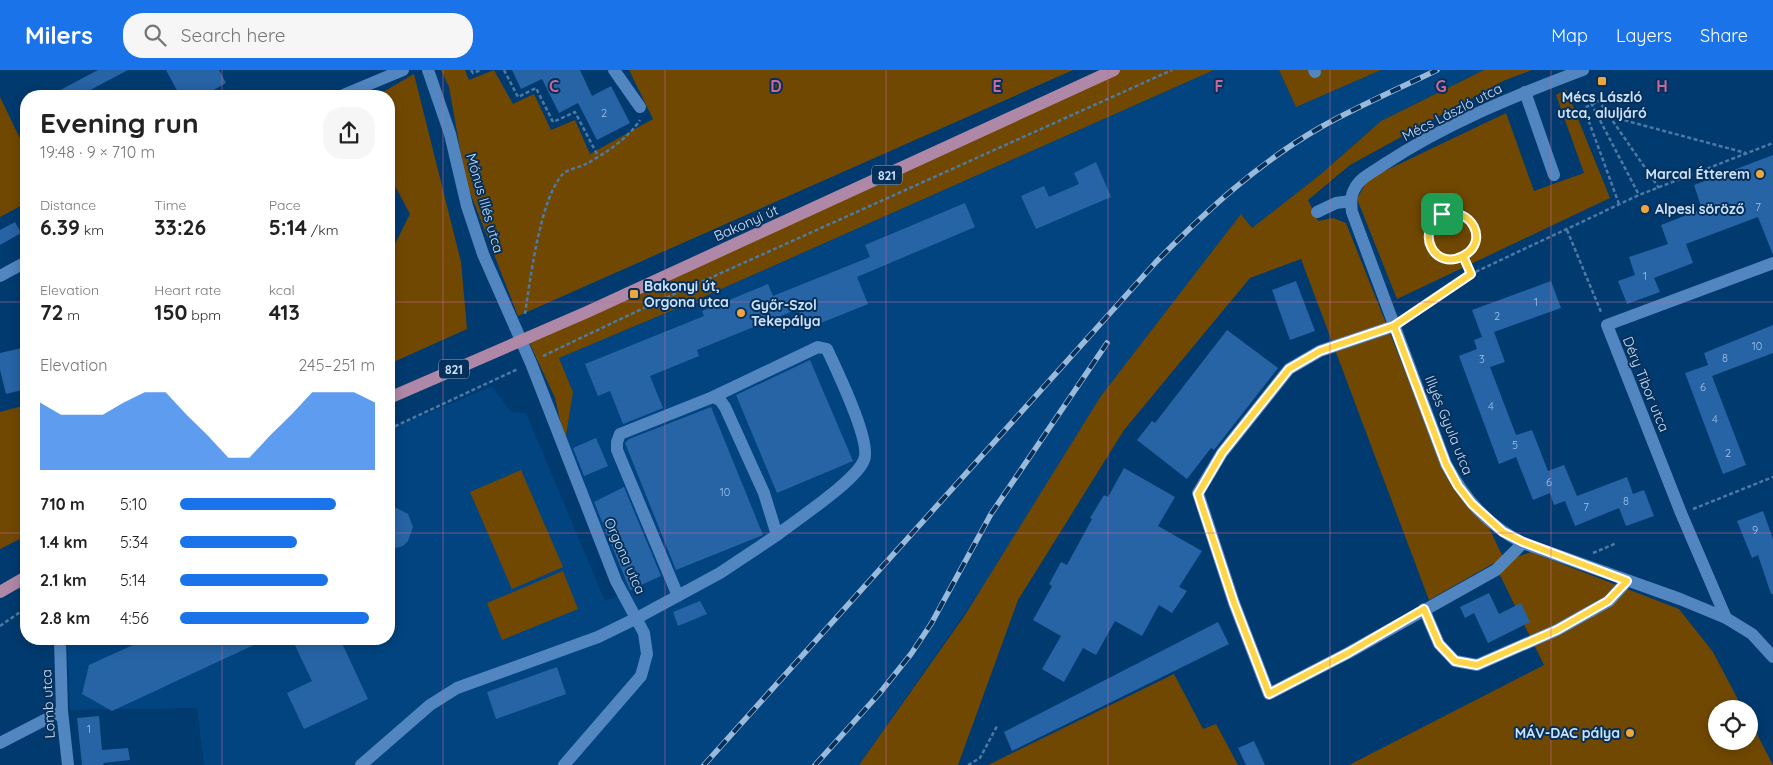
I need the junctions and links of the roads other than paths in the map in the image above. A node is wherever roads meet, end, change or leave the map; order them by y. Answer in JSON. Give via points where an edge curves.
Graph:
{"nodes":[{"id":1,"x":403,"y":70,"type":"edge"},
{"id":2,"x":428,"y":70,"type":"edge"},
{"id":3,"x":614,"y":70,"type":"edge"},
{"id":4,"x":1114,"y":70,"type":"edge"},
{"id":5,"x":1584,"y":70,"type":"edge"},
{"id":6,"x":355,"y":90,"type":"edge"},
{"id":7,"x":1525,"y":92,"type":"junction"},
{"id":8,"x":640,"y":107,"type":"road end"},
{"id":9,"x":1554,"y":174,"type":"dead end"},
{"id":10,"x":1351,"y":201,"type":"junction"},
{"id":11,"x":1317,"y":212,"type":"dead end"},
{"id":12,"x":1773,"y":263,"type":"edge"},
{"id":13,"x":20,"y":265,"type":"edge"},
{"id":14,"x":0,"y":276,"type":"edge"},
{"id":15,"x":1394,"y":326,"type":"junction"},
{"id":16,"x":520,"y":341,"type":"junction"},
{"id":17,"x":395,"y":395,"type":"edge"},
{"id":18,"x":713,"y":397,"type":"junction"},
{"id":19,"x":777,"y":535,"type":"junction"},
{"id":20,"x":1523,"y":542,"type":"junction"},
{"id":21,"x":20,"y":580,"type":"edge"},
{"id":22,"x":1627,"y":581,"type":"junction"},
{"id":23,"x":0,"y":592,"type":"edge"},
{"id":24,"x":678,"y":596,"type":"junction"},
{"id":25,"x":1424,"y":609,"type":"junction"},
{"id":26,"x":637,"y":618,"type":"junction"},
{"id":27,"x":1726,"y":618,"type":"junction"},
{"id":28,"x":60,"y":645,"type":"edge"},
{"id":29,"x":1773,"y":657,"type":"edge"},
{"id":30,"x":62,"y":711,"type":"junction"},
{"id":31,"x":0,"y":743,"type":"edge"},
{"id":32,"x":68,"y":765,"type":"edge"},
{"id":33,"x":361,"y":765,"type":"edge"},
{"id":34,"x":564,"y":765,"type":"edge"}],
"edges":[{"from":1,"to":6,"type":"street"},
{"from":2,"to":16,"type":"street","name":"Mónus Illés utca","via":[[450,134],[467,206],[483,254]]},
{"from":3,"to":8,"type":"street"},
{"from":4,"to":16,"type":"main road","name":"Bakonyi út","number":"821"},
{"from":5,"to":7,"type":"street","name":"Mécs László utca"},
{"from":7,"to":9,"type":"street"},
{"from":7,"to":10,"type":"street","name":"Mécs László utca","via":[[1458,122],[1390,161],[1360,181],[1353,190]]},
{"from":10,"to":11,"type":"street","via":[[1336,203]]},
{"from":10,"to":15,"type":"street","name":"Illyés Gyula utca","via":[[1356,224]]},
{"from":12,"to":27,"type":"street","name":"Déry Tibor utca","via":[[1607,325],[1681,514]]},
{"from":13,"to":14,"type":"street"},
{"from":15,"to":20,"type":"street","name":"Illyés Gyula utca","via":[[1446,464],[1458,486],[1486,518]]},
{"from":15,"to":25,"type":"street","via":[[1320,351],[1289,369],[1222,453],[1198,494],[1234,603],[1269,694]]},
{"from":16,"to":17,"type":"main road","name":"Bakonyi út","number":"821"},
{"from":16,"to":26,"type":"street","name":"Orgona utca","via":[[616,581]]},
{"from":18,"to":19,"type":"street","via":[[725,407],[764,493]]},
{"from":18,"to":19,"type":"street","via":[[818,347],[827,349],[858,421],[866,452],[864,460],[854,476]]},
{"from":18,"to":24,"type":"street","via":[[620,434],[617,442],[617,450]]},
{"from":19,"to":24,"type":"street"},
{"from":20,"to":22,"type":"street","name":"Illyés Gyula utca"},
{"from":20,"to":25,"type":"street","via":[[1496,570]]},
{"from":21,"to":23,"type":"main road"},
{"from":22,"to":25,"type":"street","via":[[1608,601],[1557,630],[1477,665],[1455,661],[1444,650]]},
{"from":22,"to":27,"type":"street","name":"Illyés Gyula utca"},
{"from":24,"to":26,"type":"street"},
{"from":26,"to":33,"type":"street","via":[[598,637],[457,688],[430,705]]},
{"from":26,"to":34,"type":"street","name":"Orgona utca","via":[[644,633],[647,654],[641,676]]},
{"from":27,"to":29,"type":"street","name":"Illyés Gyula utca","via":[[1752,634]]},
{"from":28,"to":30,"type":"street","name":"Lomb utca"},
{"from":30,"to":31,"type":"street"},
{"from":30,"to":32,"type":"street","name":"Lomb utca"}]}
